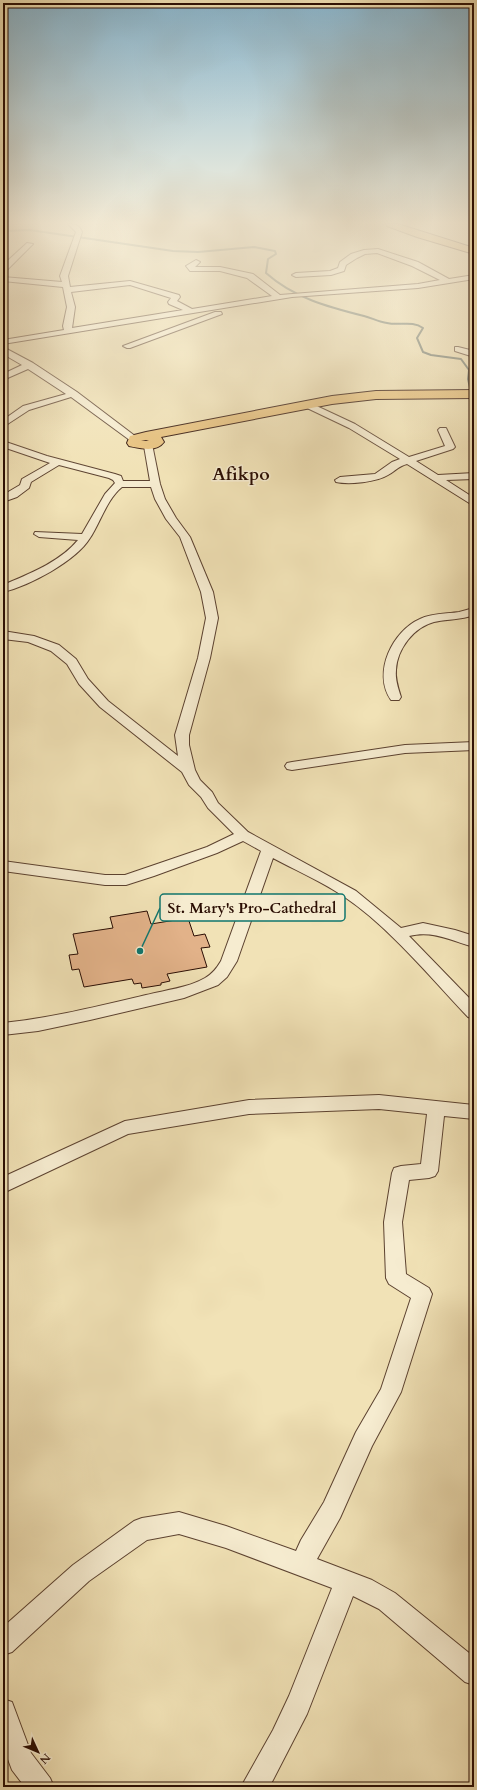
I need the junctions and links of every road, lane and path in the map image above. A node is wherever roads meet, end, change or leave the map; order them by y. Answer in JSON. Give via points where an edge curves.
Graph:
{"nodes":[{"id":1,"x":71,"y":308,"type":"edge"},
{"id":2,"x":183,"y":308,"type":"edge"},
{"id":3,"x":212,"y":308,"type":"edge"},
{"id":4,"x":231,"y":308,"type":"edge"},
{"id":5,"x":190,"y":311,"type":"junction"},
{"id":6,"x":68,"y":331,"type":"junction"},
{"id":7,"x":3,"y":342,"type":"edge"},
{"id":8,"x":127,"y":346,"type":"dead end"},
{"id":9,"x":458,"y":349,"type":"dead end"},
{"id":10,"x":3,"y":350,"type":"edge"},
{"id":11,"x":474,"y":354,"type":"edge"},
{"id":12,"x":30,"y":365,"type":"junction"},
{"id":13,"x":3,"y":377,"type":"edge"},
{"id":14,"x":74,"y":394,"type":"junction"},
{"id":15,"x":474,"y":394,"type":"edge"},
{"id":16,"x":474,"y":398,"type":"edge"},
{"id":17,"x":310,"y":406,"type":"junction"},
{"id":18,"x":3,"y":424,"type":"edge"},
{"id":19,"x":443,"y":430,"type":"dead end"},
{"id":20,"x":134,"y":439,"type":"joint"},
{"id":21,"x":152,"y":441,"type":"junction"},
{"id":22,"x":3,"y":444,"type":"edge"},
{"id":23,"x":408,"y":460,"type":"junction"},
{"id":24,"x":57,"y":462,"type":"junction"},
{"id":25,"x":474,"y":476,"type":"edge"},
{"id":26,"x":436,"y":478,"type":"junction"},
{"id":27,"x":340,"y":480,"type":"dead end"},
{"id":28,"x":120,"y":484,"type":"junction"},
{"id":29,"x":155,"y":484,"type":"junction"},
{"id":30,"x":3,"y":498,"type":"edge"},
{"id":31,"x":474,"y":503,"type":"edge"},
{"id":32,"x":39,"y":534,"type":"dead end"},
{"id":33,"x":86,"y":537,"type":"junction"},
{"id":34,"x":3,"y":589,"type":"edge"},
{"id":35,"x":474,"y":611,"type":"edge"},
{"id":36,"x":3,"y":635,"type":"edge"},
{"id":37,"x":395,"y":697,"type":"dead end"},
{"id":38,"x":182,"y":738,"type":"junction"},
{"id":39,"x":474,"y":746,"type":"edge"},
{"id":40,"x":159,"y":748,"type":"junction"},
{"id":41,"x":292,"y":766,"type":"dead end"},
{"id":42,"x":188,"y":770,"type":"junction"},
{"id":43,"x":243,"y":835,"type":"junction"},
{"id":44,"x":269,"y":850,"type":"junction"},
{"id":45,"x":3,"y":866,"type":"edge"},
{"id":46,"x":398,"y":934,"type":"junction"},
{"id":47,"x":474,"y":942,"type":"edge"},
{"id":48,"x":474,"y":1013,"type":"edge"},
{"id":49,"x":3,"y":1029,"type":"edge"},
{"id":50,"x":436,"y":1108,"type":"junction"},
{"id":51,"x":474,"y":1112,"type":"edge"},
{"id":52,"x":3,"y":1184,"type":"edge"},
{"id":53,"x":303,"y":1566,"type":"junction"},
{"id":54,"x":346,"y":1581,"type":"junction"},
{"id":55,"x":3,"y":1644,"type":"edge"},
{"id":56,"x":474,"y":1673,"type":"edge"},
{"id":57,"x":3,"y":1711,"type":"edge"},
{"id":58,"x":41,"y":1787,"type":"edge"},
{"id":59,"x":254,"y":1787,"type":"edge"}],
"edges":[{"from":1,"to":6,"type":"street"},
{"from":2,"to":5,"type":"street"},
{"from":3,"to":5,"type":"street"},
{"from":4,"to":8,"type":"street"},
{"from":5,"to":6,"type":"street"},
{"from":6,"to":7,"type":"street"},
{"from":9,"to":11,"type":"street"},
{"from":10,"to":12,"type":"street"},
{"from":12,"to":13,"type":"street"},
{"from":12,"to":14,"type":"street"},
{"from":14,"to":18,"type":"street","via":[[26,408]]},
{"from":14,"to":20,"type":"street"},
{"from":15,"to":17,"type":"main road","via":[[376,395],[332,400]]},
{"from":16,"to":17,"type":"main road","via":[[406,397],[352,400]]},
{"from":17,"to":21,"type":"main road"},
{"from":17,"to":23,"type":"street","via":[[352,426]]},
{"from":19,"to":23,"type":"street","via":[[450,447]]},
{"from":20,"to":21,"type":"main road"},
{"from":21,"to":29,"type":"street"},
{"from":22,"to":24,"type":"street"},
{"from":23,"to":26,"type":"street"},
{"from":23,"to":27,"type":"street","via":[[375,477]]},
{"from":24,"to":28,"type":"street","via":[[112,476],[117,478]]},
{"from":24,"to":30,"type":"street","via":[[48,471],[26,481],[21,490]]},
{"from":25,"to":26,"type":"street"},
{"from":26,"to":31,"type":"street"},
{"from":28,"to":29,"type":"street"},
{"from":28,"to":33,"type":"street","via":[[112,489]]},
{"from":29,"to":38,"type":"street","via":[[167,512],[185,538],[207,592],[212,618]]},
{"from":32,"to":33,"type":"street"},
{"from":33,"to":34,"type":"street","via":[[58,561]]},
{"from":35,"to":37,"type":"street","via":[[431,619],[412,629],[398,645],[390,664],[390,684]]},
{"from":36,"to":40,"type":"street","via":[[30,639],[55,648],[72,662],[83,681],[104,704]]},
{"from":38,"to":40,"type":"street","via":[[172,746]]},
{"from":38,"to":42,"type":"street"},
{"from":39,"to":41,"type":"street","via":[[402,749]]},
{"from":40,"to":42,"type":"street"},
{"from":42,"to":43,"type":"street","via":[[194,782]]},
{"from":43,"to":44,"type":"street"},
{"from":43,"to":45,"type":"street","via":[[212,850],[126,880],[105,880]]},
{"from":44,"to":46,"type":"street","via":[[351,894]]},
{"from":44,"to":49,"type":"street","via":[[229,961],[219,976],[193,989],[93,1013]]},
{"from":46,"to":47,"type":"street","via":[[423,928]]},
{"from":46,"to":48,"type":"street"},
{"from":50,"to":51,"type":"street"},
{"from":50,"to":52,"type":"street","via":[[379,1102],[249,1107],[125,1128]]},
{"from":50,"to":53,"type":"street","via":[[429,1171],[401,1173],[393,1222],[396,1278],[422,1294],[390,1392],[360,1446],[332,1510],[309,1548]]},
{"from":53,"to":54,"type":"street"},
{"from":53,"to":55,"type":"street","via":[[226,1537],[179,1523],[142,1529],[81,1573]]},
{"from":54,"to":56,"type":"street","via":[[387,1601]]},
{"from":54,"to":59,"type":"street","via":[[305,1690],[273,1758]]},
{"from":57,"to":58,"type":"street","via":[[20,1761]]}]}
